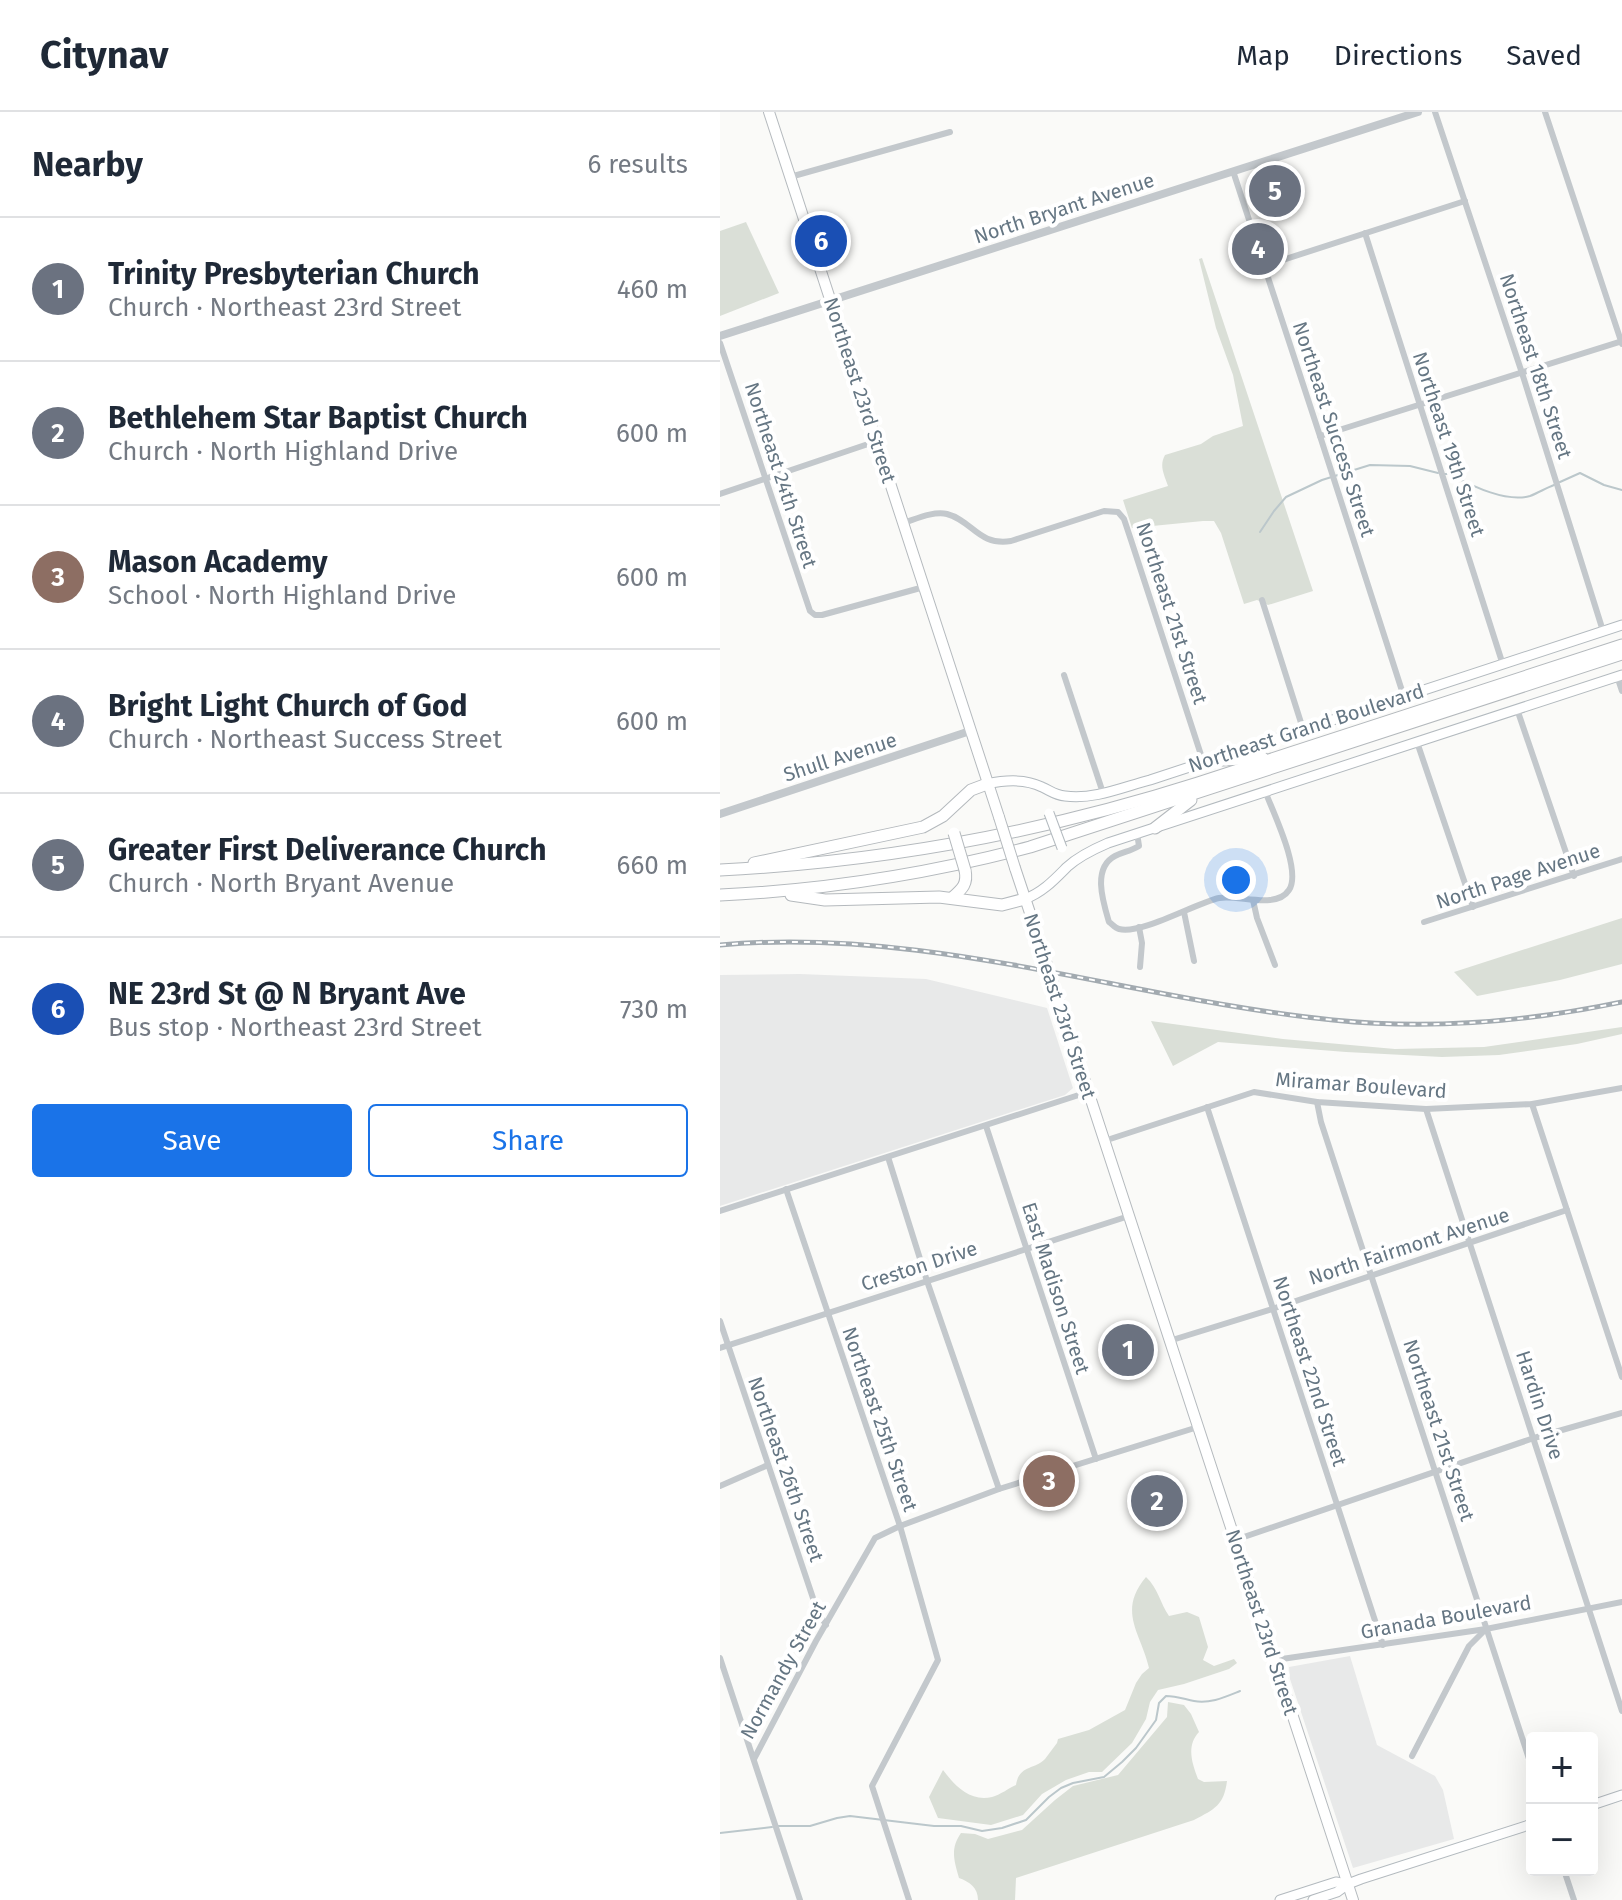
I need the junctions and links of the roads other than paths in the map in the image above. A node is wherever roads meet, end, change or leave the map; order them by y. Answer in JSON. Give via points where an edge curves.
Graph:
{"nodes":[{"id":1,"x":769,"y":112,"type":"edge"},
{"id":2,"x":1418,"y":112,"type":"edge"},
{"id":3,"x":1435,"y":112,"type":"edge"},
{"id":4,"x":1545,"y":112,"type":"edge"},
{"id":5,"x":950,"y":132,"type":"dead end"},
{"id":6,"x":1233,"y":171,"type":"junction"},
{"id":7,"x":790,"y":177,"type":"junction"},
{"id":8,"x":1465,"y":201,"type":"junction"},
{"id":9,"x":1365,"y":233,"type":"junction"},
{"id":10,"x":1264,"y":266,"type":"junction"},
{"id":11,"x":830,"y":300,"type":"junction"},
{"id":12,"x":720,"y":336,"type":"edge"},
{"id":13,"x":1622,"y":342,"type":"edge"},
{"id":14,"x":720,"y":343,"type":"edge"},
{"id":15,"x":1522,"y":373,"type":"junction"},
{"id":16,"x":1420,"y":404,"type":"junction"},
{"id":17,"x":1320,"y":436,"type":"junction"},
{"id":18,"x":877,"y":441,"type":"junction"},
{"id":19,"x":766,"y":479,"type":"junction"},
{"id":20,"x":720,"y":494,"type":"edge"},
{"id":21,"x":903,"y":523,"type":"junction"},
{"id":22,"x":924,"y":587,"type":"junction"},
{"id":23,"x":1262,"y":600,"type":"dead end"},
{"id":24,"x":1622,"y":625,"type":"edge"},
{"id":25,"x":1603,"y":631,"type":"junction"},
{"id":26,"x":1622,"y":645,"type":"edge"},
{"id":27,"x":1622,"y":654,"type":"edge"},
{"id":28,"x":1503,"y":665,"type":"junction"},
{"id":29,"x":1064,"y":675,"type":"dead end"},
{"id":30,"x":1620,"y":676,"type":"edge"},
{"id":31,"x":1622,"y":691,"type":"edge"},
{"id":32,"x":1404,"y":697,"type":"junction"},
{"id":33,"x":1517,"y":709,"type":"junction"},
{"id":34,"x":1303,"y":729,"type":"junction"},
{"id":35,"x":970,"y":731,"type":"junction"},
{"id":36,"x":1417,"y":742,"type":"junction"},
{"id":37,"x":1280,"y":757,"type":"junction"},
{"id":38,"x":1203,"y":761,"type":"junction"},
{"id":39,"x":987,"y":784,"type":"junction"},
{"id":40,"x":1265,"y":791,"type":"junction"},
{"id":41,"x":1201,"y":792,"type":"junction"},
{"id":42,"x":1052,"y":793,"type":"junction"},
{"id":43,"x":1103,"y":793,"type":"junction"},
{"id":44,"x":720,"y":814,"type":"edge"},
{"id":45,"x":935,"y":821,"type":"junction"},
{"id":46,"x":1155,"y":828,"type":"junction"},
{"id":47,"x":1137,"y":833,"type":"junction"},
{"id":48,"x":1622,"y":859,"type":"edge"},
{"id":49,"x":1068,"y":866,"type":"junction"},
{"id":50,"x":725,"y":869,"type":"edge"},
{"id":51,"x":1574,"y":876,"type":"junction"},
{"id":52,"x":770,"y":892,"type":"junction"},
{"id":53,"x":720,"y":895,"type":"edge"},
{"id":54,"x":953,"y":897,"type":"junction"},
{"id":55,"x":1025,"y":899,"type":"junction"},
{"id":56,"x":1253,"y":900,"type":"junction"},
{"id":57,"x":1473,"y":907,"type":"junction"},
{"id":58,"x":1184,"y":912,"type":"junction"},
{"id":59,"x":1424,"y":922,"type":"dead end"},
{"id":60,"x":1139,"y":927,"type":"junction"},
{"id":61,"x":1194,"y":961,"type":"dead end"},
{"id":62,"x":1275,"y":965,"type":"dead end"},
{"id":63,"x":1140,"y":967,"type":"dead end"},
{"id":64,"x":1622,"y":1088,"type":"edge"},
{"id":65,"x":1088,"y":1092,"type":"junction"},
{"id":66,"x":1317,"y":1102,"type":"junction"},
{"id":67,"x":1532,"y":1104,"type":"junction"},
{"id":68,"x":1207,"y":1107,"type":"junction"},
{"id":69,"x":1426,"y":1109,"type":"junction"},
{"id":70,"x":986,"y":1126,"type":"junction"},
{"id":71,"x":1104,"y":1141,"type":"junction"},
{"id":72,"x":888,"y":1157,"type":"junction"},
{"id":73,"x":786,"y":1189,"type":"junction"},
{"id":74,"x":1567,"y":1210,"type":"junction"},
{"id":75,"x":720,"y":1211,"type":"edge"},
{"id":76,"x":1129,"y":1216,"type":"junction"},
{"id":77,"x":1470,"y":1243,"type":"junction"},
{"id":78,"x":1026,"y":1249,"type":"junction"},
{"id":79,"x":1372,"y":1275,"type":"junction"},
{"id":80,"x":927,"y":1281,"type":"junction"},
{"id":81,"x":1272,"y":1309,"type":"junction"},
{"id":82,"x":827,"y":1312,"type":"junction"},
{"id":83,"x":720,"y":1321,"type":"edge"},
{"id":84,"x":1169,"y":1341,"type":"junction"},
{"id":85,"x":724,"y":1347,"type":"edge"},
{"id":86,"x":1622,"y":1377,"type":"edge"},
{"id":87,"x":1622,"y":1413,"type":"edge"},
{"id":88,"x":1198,"y":1427,"type":"junction"},
{"id":89,"x":1534,"y":1438,"type":"junction"},
{"id":90,"x":1096,"y":1459,"type":"junction"},
{"id":91,"x":768,"y":1465,"type":"junction"},
{"id":92,"x":1436,"y":1472,"type":"junction"},
{"id":93,"x":720,"y":1486,"type":"edge"},
{"id":94,"x":999,"y":1489,"type":"junction"},
{"id":95,"x":1337,"y":1507,"type":"junction"},
{"id":96,"x":900,"y":1526,"type":"junction"},
{"id":97,"x":1235,"y":1540,"type":"junction"},
{"id":98,"x":1622,"y":1602,"type":"edge"},
{"id":99,"x":1588,"y":1608,"type":"junction"},
{"id":100,"x":826,"y":1625,"type":"junction"},
{"id":101,"x":1486,"y":1629,"type":"junction"},
{"id":102,"x":1383,"y":1645,"type":"junction"},
{"id":103,"x":720,"y":1658,"type":"edge"},
{"id":104,"x":1275,"y":1660,"type":"junction"},
{"id":105,"x":1622,"y":1711,"type":"edge"},
{"id":106,"x":1526,"y":1750,"type":"edge"},
{"id":107,"x":1412,"y":1756,"type":"dead end"},
{"id":108,"x":754,"y":1759,"type":"junction"},
{"id":109,"x":1622,"y":1795,"type":"edge"},
{"id":110,"x":1595,"y":1804,"type":"edge"},
{"id":111,"x":1526,"y":1826,"type":"edge"},
{"id":112,"x":1566,"y":1876,"type":"edge"},
{"id":113,"x":1348,"y":1884,"type":"junction"},
{"id":114,"x":800,"y":1900,"type":"edge"},
{"id":115,"x":909,"y":1900,"type":"edge"},
{"id":116,"x":1280,"y":1900,"type":"edge"},
{"id":117,"x":1313,"y":1900,"type":"edge"},
{"id":118,"x":1353,"y":1900,"type":"edge"},
{"id":119,"x":1574,"y":1900,"type":"edge"}],
"edges":[{"from":1,"to":7,"type":"main road","name":"Northeast 23rd Street"},
{"from":2,"to":6,"type":"street","name":"North Bryant Avenue"},
{"from":3,"to":8,"type":"street","name":"Northeast 18th Street"},
{"from":4,"to":13,"type":"street"},
{"from":5,"to":7,"type":"street"},
{"from":6,"to":10,"type":"street","name":"Northeast Success Street"},
{"from":6,"to":11,"type":"street","name":"North Bryant Avenue"},
{"from":7,"to":11,"type":"main road","name":"Northeast 23rd Street"},
{"from":8,"to":9,"type":"street"},
{"from":8,"to":15,"type":"street","name":"Northeast 18th Street"},
{"from":9,"to":10,"type":"street"},
{"from":9,"to":16,"type":"street","name":"Northeast 19th Street"},
{"from":10,"to":17,"type":"street","name":"Northeast Success Street"},
{"from":11,"to":12,"type":"street","name":"North Bryant Avenue"},
{"from":11,"to":18,"type":"main road","name":"Northeast 23rd Street"},
{"from":13,"to":15,"type":"street"},
{"from":14,"to":19,"type":"street","name":"Northeast 24th Street"},
{"from":15,"to":16,"type":"street"},
{"from":15,"to":25,"type":"street","name":"Northeast 18th Street"},
{"from":16,"to":17,"type":"street"},
{"from":16,"to":28,"type":"street","name":"Northeast 19th Street"},
{"from":17,"to":32,"type":"street","name":"Northeast Success Street"},
{"from":18,"to":19,"type":"street"},
{"from":18,"to":21,"type":"main road","name":"Northeast 23rd Street"},
{"from":19,"to":20,"type":"street"},
{"from":19,"to":22,"type":"street","name":"Northeast 24th Street","via":[[815,615]]},
{"from":21,"to":22,"type":"main road","name":"Northeast 23rd Street"},
{"from":21,"to":38,"type":"street","name":"Northeast 21st Street","via":[[946,514],[1001,542],[1104,511],[1118,512]]},
{"from":22,"to":35,"type":"main road","name":"Northeast 23rd Street"},
{"from":23,"to":34,"type":"street"},
{"from":24,"to":25,"type":"main road","name":"Northeast Grand Boulevard"},
{"from":25,"to":28,"type":"main road","name":"Northeast Grand Boulevard"},
{"from":26,"to":37,"type":"highway"},
{"from":27,"to":41,"type":"highway"},
{"from":28,"to":32,"type":"main road","name":"Northeast Grand Boulevard"},
{"from":29,"to":43,"type":"street"},
{"from":30,"to":31,"type":"street"},
{"from":30,"to":33,"type":"main road"},
{"from":32,"to":34,"type":"main road","name":"Northeast Grand Boulevard"},
{"from":33,"to":36,"type":"main road"},
{"from":33,"to":51,"type":"street"},
{"from":34,"to":38,"type":"main road","name":"Northeast Grand Boulevard"},
{"from":35,"to":39,"type":"main road","name":"Northeast 23rd Street"},
{"from":35,"to":44,"type":"street","name":"Shull Avenue"},
{"from":36,"to":40,"type":"main road"},
{"from":36,"to":57,"type":"street"},
{"from":37,"to":38,"type":"highway"},
{"from":37,"to":50,"type":"highway","via":[[1142,800],[970,840],[824,863]]},
{"from":38,"to":43,"type":"main road","name":"Northeast Grand Boulevard"},
{"from":39,"to":42,"type":"main road","name":"Northeast Grand Boulevard","via":[[1028,783]]},
{"from":39,"to":45,"type":"highway","via":[[971,790]]},
{"from":39,"to":55,"type":"main road","name":"Northeast 23rd Street","bridge":true},
{"from":40,"to":46,"type":"main road"},
{"from":40,"to":56,"type":"street","via":[[1291,859],[1291,887],[1274,900]]},
{"from":41,"to":46,"type":"highway"},
{"from":41,"to":52,"type":"highway","via":[[975,862]]},
{"from":42,"to":43,"type":"main road","name":"Northeast Grand Boulevard"},
{"from":42,"to":49,"type":"main road","bridge":true,"via":[[1049,813]]},
{"from":45,"to":50,"type":"highway"},
{"from":45,"to":54,"type":"highway","bridge":true,"via":[[950,823],[965,870],[964,887]]},
{"from":46,"to":47,"type":"main road"},
{"from":47,"to":49,"type":"main road","via":[[1100,846]]},
{"from":47,"to":60,"type":"street","via":[[1139,846],[1117,854],[1102,869],[1102,896],[1109,922],[1120,929]]},
{"from":48,"to":51,"type":"street","name":"North Page Avenue"},
{"from":49,"to":55,"type":"main road"},
{"from":51,"to":57,"type":"street","name":"North Page Avenue"},
{"from":52,"to":53,"type":"highway"},
{"from":52,"to":54,"type":"highway","via":[[825,900]]},
{"from":54,"to":55,"type":"highway","via":[[1002,905]]},
{"from":55,"to":65,"type":"main road","name":"Northeast 23rd Street","bridge":true},
{"from":56,"to":58,"type":"street","via":[[1223,897]]},
{"from":56,"to":62,"type":"street"},
{"from":57,"to":59,"type":"street","name":"North Page Avenue"},
{"from":58,"to":60,"type":"street"},
{"from":58,"to":61,"type":"street"},
{"from":60,"to":63,"type":"street"},
{"from":64,"to":67,"type":"street","name":"Miramar Boulevard"},
{"from":65,"to":70,"type":"street"},
{"from":65,"to":71,"type":"main road","name":"Northeast 23rd Street"},
{"from":66,"to":68,"type":"street","name":"Miramar Boulevard","via":[[1254,1092]]},
{"from":66,"to":69,"type":"street","name":"Miramar Boulevard"},
{"from":66,"to":79,"type":"street","name":"Northeast 21st Street"},
{"from":67,"to":69,"type":"street","name":"Miramar Boulevard"},
{"from":67,"to":74,"type":"street"},
{"from":68,"to":71,"type":"street","name":"Miramar Boulevard"},
{"from":68,"to":81,"type":"street","name":"Northeast 22nd Street"},
{"from":69,"to":77,"type":"street","name":"Hardin Drive"},
{"from":70,"to":72,"type":"street"},
{"from":70,"to":78,"type":"street","name":"East Madison Street"},
{"from":71,"to":76,"type":"main road","name":"Northeast 23rd Street"},
{"from":72,"to":73,"type":"street"},
{"from":72,"to":80,"type":"street"},
{"from":73,"to":75,"type":"street"},
{"from":73,"to":82,"type":"street","name":"Northeast 25th Street"},
{"from":74,"to":77,"type":"street","name":"North Fairmont Avenue"},
{"from":74,"to":86,"type":"street"},
{"from":76,"to":78,"type":"street","name":"Creston Drive"},
{"from":76,"to":84,"type":"main road","name":"Northeast 23rd Street"},
{"from":77,"to":79,"type":"street","name":"North Fairmont Avenue"},
{"from":77,"to":89,"type":"street","name":"Hardin Drive"},
{"from":78,"to":80,"type":"street","name":"Creston Drive"},
{"from":78,"to":90,"type":"street","name":"East Madison Street"},
{"from":79,"to":81,"type":"street","name":"North Fairmont Avenue"},
{"from":79,"to":92,"type":"street","name":"Northeast 21st Street"},
{"from":80,"to":82,"type":"street","name":"Creston Drive"},
{"from":80,"to":94,"type":"street"},
{"from":81,"to":84,"type":"street","name":"North Fairmont Avenue"},
{"from":81,"to":95,"type":"street","name":"Northeast 22nd Street"},
{"from":82,"to":85,"type":"street","name":"Creston Drive"},
{"from":82,"to":96,"type":"street","name":"Northeast 25th Street"},
{"from":83,"to":85,"type":"street","name":"Northeast 26th Street"},
{"from":84,"to":88,"type":"main road","name":"Northeast 23rd Street"},
{"from":85,"to":91,"type":"street","name":"Northeast 26th Street"},
{"from":87,"to":89,"type":"street"},
{"from":88,"to":90,"type":"street","name":"Normandy Street"},
{"from":88,"to":97,"type":"main road","name":"Northeast 23rd Street"},
{"from":89,"to":92,"type":"street"},
{"from":89,"to":99,"type":"street","name":"Hardin Drive"},
{"from":90,"to":94,"type":"street","name":"Normandy Street"},
{"from":91,"to":93,"type":"street"},
{"from":91,"to":100,"type":"street","name":"Northeast 26th Street"},
{"from":92,"to":95,"type":"street"},
{"from":92,"to":101,"type":"street","name":"Northeast 21st Street"},
{"from":94,"to":96,"type":"street","name":"Normandy Street"},
{"from":95,"to":97,"type":"street"},
{"from":95,"to":102,"type":"street","name":"Northeast 22nd Street"},
{"from":96,"to":100,"type":"street","name":"Normandy Street","via":[[875,1538]]},
{"from":96,"to":115,"type":"street","name":"Northeast 25th Street","via":[[938,1660],[872,1786]]},
{"from":97,"to":104,"type":"main road","name":"Northeast 23rd Street"},
{"from":98,"to":99,"type":"street","name":"Granada Boulevard"},
{"from":99,"to":101,"type":"street","name":"Granada Boulevard"},
{"from":99,"to":105,"type":"street","name":"Hardin Drive"},
{"from":100,"to":108,"type":"street","name":"Normandy Street"},
{"from":101,"to":102,"type":"street","name":"Granada Boulevard"},
{"from":101,"to":106,"type":"street","name":"Northeast 21st Street"},
{"from":101,"to":107,"type":"street","via":[[1469,1646]]},
{"from":102,"to":104,"type":"street","name":"Granada Boulevard"},
{"from":103,"to":108,"type":"street"},
{"from":104,"to":113,"type":"main road","name":"Northeast 23rd Street"},
{"from":108,"to":114,"type":"street"},
{"from":109,"to":110,"type":"main road"},
{"from":111,"to":113,"type":"main road"},
{"from":112,"to":119,"type":"street"},
{"from":113,"to":116,"type":"main road","via":[[1336,1882]]},
{"from":113,"to":117,"type":"main road"},
{"from":113,"to":118,"type":"main road","name":"Northeast 23rd Street"}]}
